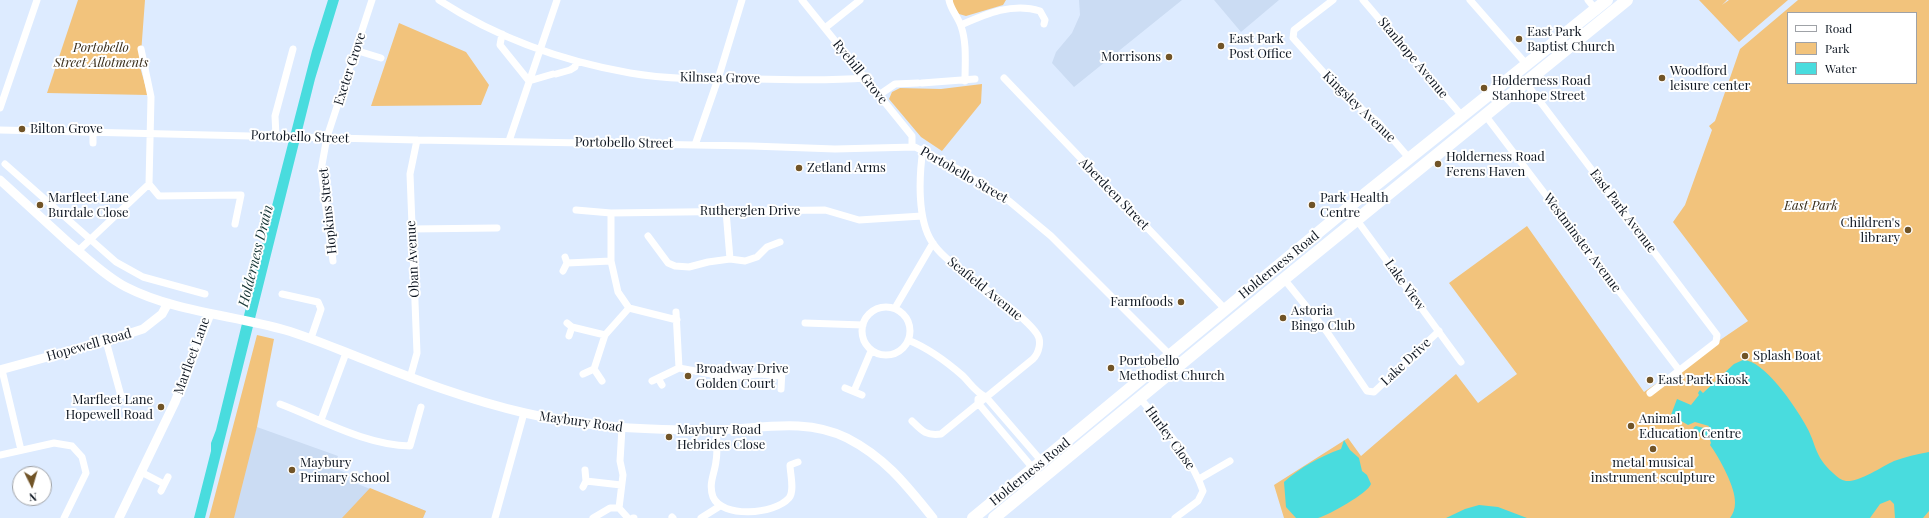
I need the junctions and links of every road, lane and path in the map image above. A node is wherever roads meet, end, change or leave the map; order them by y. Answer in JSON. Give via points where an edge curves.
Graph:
{"nodes":[{"id":1,"x":37,"y":0,"type":"edge"},
{"id":2,"x":372,"y":0,"type":"edge"},
{"id":3,"x":439,"y":0,"type":"edge"},
{"id":4,"x":557,"y":0,"type":"edge"},
{"id":5,"x":742,"y":0,"type":"edge"},
{"id":6,"x":802,"y":0,"type":"edge"},
{"id":7,"x":860,"y":0,"type":"edge"},
{"id":8,"x":949,"y":0,"type":"edge"},
{"id":9,"x":1333,"y":0,"type":"edge"},
{"id":10,"x":1363,"y":0,"type":"edge"},
{"id":11,"x":1470,"y":0,"type":"edge"},
{"id":12,"x":1607,"y":0,"type":"edge"},
{"id":13,"x":1627,"y":0,"type":"edge"},
{"id":14,"x":1012,"y":4,"type":"edge"},
{"id":15,"x":1592,"y":4,"type":"edge"},
{"id":16,"x":1604,"y":19,"type":"junction"},
{"id":17,"x":1044,"y":24,"type":"dead end"},
{"id":18,"x":961,"y":25,"type":"junction"},
{"id":19,"x":825,"y":28,"type":"junction"},
{"id":20,"x":502,"y":34,"type":"junction"},
{"id":21,"x":141,"y":49,"type":"dead end"},
{"id":22,"x":293,"y":49,"type":"dead end"},
{"id":23,"x":355,"y":50,"type":"junction"},
{"id":24,"x":540,"y":50,"type":"junction"},
{"id":25,"x":381,"y":58,"type":"dead end"},
{"id":26,"x":576,"y":62,"type":"junction"},
{"id":27,"x":1527,"y":65,"type":"junction"},
{"id":28,"x":866,"y":78,"type":"junction"},
{"id":29,"x":1004,"y":78,"type":"dead end"},
{"id":30,"x":718,"y":79,"type":"junction"},
{"id":31,"x":975,"y":80,"type":"dead end"},
{"id":32,"x":529,"y":81,"type":"junction"},
{"id":33,"x":965,"y":81,"type":"junction"},
{"id":34,"x":1526,"y":83,"type":"junction"},
{"id":35,"x":879,"y":95,"type":"junction"},
{"id":36,"x":0,"y":108,"type":"edge"},
{"id":37,"x":1485,"y":115,"type":"junction"},
{"id":38,"x":1462,"y":116,"type":"junction"},
{"id":39,"x":0,"y":130,"type":"edge"},
{"id":40,"x":93,"y":133,"type":"junction"},
{"id":41,"x":150,"y":134,"type":"junction"},
{"id":42,"x":276,"y":136,"type":"junction"},
{"id":43,"x":327,"y":137,"type":"junction"},
{"id":44,"x":417,"y":140,"type":"junction"},
{"id":45,"x":509,"y":141,"type":"junction"},
{"id":46,"x":93,"y":143,"type":"dead end"},
{"id":47,"x":695,"y":145,"type":"junction"},
{"id":48,"x":912,"y":146,"type":"junction"},
{"id":49,"x":923,"y":149,"type":"junction"},
{"id":50,"x":1409,"y":158,"type":"junction"},
{"id":51,"x":5,"y":164,"type":"dead end"},
{"id":52,"x":0,"y":180,"type":"edge"},
{"id":53,"x":149,"y":184,"type":"junction"},
{"id":54,"x":1348,"y":208,"type":"junction"},
{"id":55,"x":576,"y":210,"type":"dead end"},
{"id":56,"x":726,"y":211,"type":"junction"},
{"id":57,"x":611,"y":212,"type":"junction"},
{"id":58,"x":922,"y":216,"type":"junction"},
{"id":59,"x":1357,"y":219,"type":"junction"},
{"id":60,"x":235,"y":224,"type":"dead end"},
{"id":61,"x":497,"y":228,"type":"dead end"},
{"id":62,"x":411,"y":229,"type":"junction"},
{"id":63,"x":648,"y":236,"type":"dead end"},
{"id":64,"x":89,"y":240,"type":"junction"},
{"id":65,"x":780,"y":242,"type":"dead end"},
{"id":66,"x":933,"y":243,"type":"junction"},
{"id":67,"x":78,"y":251,"type":"junction"},
{"id":68,"x":730,"y":259,"type":"junction"},
{"id":69,"x":333,"y":261,"type":"dead end"},
{"id":70,"x":610,"y":261,"type":"junction"},
{"id":71,"x":563,"y":271,"type":"dead end"},
{"id":72,"x":1284,"y":278,"type":"junction"},
{"id":73,"x":205,"y":294,"type":"dead end"},
{"id":74,"x":282,"y":294,"type":"dead end"},
{"id":75,"x":168,"y":303,"type":"junction"},
{"id":76,"x":629,"y":308,"type":"junction"},
{"id":77,"x":895,"y":308,"type":"junction"},
{"id":78,"x":1225,"y":309,"type":"junction"},
{"id":79,"x":676,"y":312,"type":"dead end"},
{"id":80,"x":210,"y":314,"type":"junction"},
{"id":81,"x":677,"y":320,"type":"junction"},
{"id":82,"x":805,"y":323,"type":"dead end"},
{"id":83,"x":863,"y":326,"type":"junction"},
{"id":84,"x":1439,"y":331,"type":"junction"},
{"id":85,"x":605,"y":335,"type":"junction"},
{"id":86,"x":568,"y":336,"type":"dead end"},
{"id":87,"x":311,"y":338,"type":"junction"},
{"id":88,"x":908,"y":340,"type":"junction"},
{"id":89,"x":106,"y":341,"type":"junction"},
{"id":90,"x":871,"y":351,"type":"junction"},
{"id":91,"x":346,"y":353,"type":"junction"},
{"id":92,"x":1171,"y":356,"type":"junction"},
{"id":93,"x":1461,"y":362,"type":"dead end"},
{"id":94,"x":679,"y":368,"type":"junction"},
{"id":95,"x":594,"y":369,"type":"junction"},
{"id":96,"x":1,"y":370,"type":"edge"},
{"id":97,"x":1679,"y":370,"type":"junction"},
{"id":98,"x":584,"y":374,"type":"dead end"},
{"id":99,"x":410,"y":378,"type":"junction"},
{"id":100,"x":602,"y":381,"type":"dead end"},
{"id":101,"x":662,"y":386,"type":"dead end"},
{"id":102,"x":844,"y":388,"type":"dead end"},
{"id":103,"x":781,"y":389,"type":"dead end"},
{"id":104,"x":854,"y":391,"type":"junction"},
{"id":105,"x":977,"y":393,"type":"junction"},
{"id":106,"x":1650,"y":393,"type":"dead end"},
{"id":107,"x":862,"y":395,"type":"dead end"},
{"id":108,"x":121,"y":396,"type":"dead end"},
{"id":109,"x":986,"y":397,"type":"junction"},
{"id":110,"x":1140,"y":398,"type":"junction"},
{"id":111,"x":978,"y":403,"type":"junction"},
{"id":112,"x":280,"y":404,"type":"dead end"},
{"id":113,"x":421,"y":407,"type":"dead end"},
{"id":114,"x":524,"y":413,"type":"junction"},
{"id":115,"x":321,"y":420,"type":"junction"},
{"id":116,"x":912,"y":421,"type":"dead end"},
{"id":117,"x":622,"y":428,"type":"junction"},
{"id":118,"x":717,"y":430,"type":"junction"},
{"id":119,"x":21,"y":450,"type":"junction"},
{"id":120,"x":0,"y":455,"type":"edge"},
{"id":121,"x":1230,"y":461,"type":"dead end"},
{"id":122,"x":798,"y":462,"type":"dead end"},
{"id":123,"x":1038,"y":465,"type":"junction"},
{"id":124,"x":585,"y":470,"type":"dead end"},
{"id":125,"x":141,"y":472,"type":"junction"},
{"id":126,"x":1046,"y":476,"type":"junction"},
{"id":127,"x":1199,"y":479,"type":"junction"},
{"id":128,"x":621,"y":485,"type":"junction"},
{"id":129,"x":161,"y":491,"type":"dead end"},
{"id":130,"x":720,"y":506,"type":"junction"},
{"id":131,"x":619,"y":508,"type":"junction"},
{"id":132,"x":64,"y":518,"type":"edge"},
{"id":133,"x":119,"y":518,"type":"edge"},
{"id":134,"x":495,"y":518,"type":"edge"},
{"id":135,"x":593,"y":518,"type":"edge"},
{"id":136,"x":628,"y":518,"type":"edge"},
{"id":137,"x":701,"y":518,"type":"edge"},
{"id":138,"x":934,"y":518,"type":"edge"},
{"id":139,"x":973,"y":518,"type":"edge"},
{"id":140,"x":994,"y":518,"type":"edge"},
{"id":141,"x":1175,"y":518,"type":"edge"}],
"edges":[{"from":1,"to":36,"type":"street"},
{"from":2,"to":23,"type":"street","name":"Exeter Grove"},
{"from":3,"to":20,"type":"street","name":"Kilnsea Grove"},
{"from":4,"to":24,"type":"street"},
{"from":5,"to":30,"type":"street"},
{"from":6,"to":19,"type":"street","name":"Ryehill Grove"},
{"from":7,"to":19,"type":"street"},
{"from":8,"to":18,"type":"street"},
{"from":9,"to":50,"type":"street","name":"Kingsley Avenue","via":[[1294,30],[1293,38],[1342,93],[1378,122]]},
{"from":10,"to":38,"type":"street","name":"Stanhope Avenue"},
{"from":11,"to":27,"type":"street"},
{"from":12,"to":15,"type":"highway","name":"Holderness Road"},
{"from":13,"to":16,"type":"highway","name":"Holderness Road"},
{"from":14,"to":17,"type":"street","via":[[1046,14]]},
{"from":14,"to":18,"type":"street"},
{"from":15,"to":16,"type":"street"},
{"from":15,"to":27,"type":"highway","name":"Holderness Road"},
{"from":16,"to":34,"type":"highway","name":"Holderness Road"},
{"from":18,"to":33,"type":"street","via":[[965,50]]},
{"from":19,"to":28,"type":"street","name":"Ryehill Grove"},
{"from":20,"to":24,"type":"street","name":"Kilnsea Grove"},
{"from":20,"to":32,"type":"street","via":[[500,45]]},
{"from":21,"to":41,"type":"street","via":[[150,97]]},
{"from":22,"to":42,"type":"street","via":[[275,116]]},
{"from":23,"to":25,"type":"street"},
{"from":23,"to":43,"type":"street","name":"Exeter Grove"},
{"from":24,"to":26,"type":"street","name":"Kilnsea Grove"},
{"from":24,"to":32,"type":"street"},
{"from":26,"to":30,"type":"street","name":"Kilnsea Grove","via":[[631,73]]},
{"from":26,"to":32,"type":"street","via":[[575,67],[570,70]]},
{"from":27,"to":38,"type":"highway","name":"Holderness Road"},
{"from":28,"to":30,"type":"street","name":"Kilnsea Grove"},
{"from":28,"to":35,"type":"street","name":"Ryehill Grove"},
{"from":29,"to":78,"type":"street","name":"Aberdeen Street"},
{"from":30,"to":47,"type":"street"},
{"from":31,"to":33,"type":"street"},
{"from":32,"to":45,"type":"street"},
{"from":33,"to":35,"type":"street","via":[[895,84]]},
{"from":34,"to":37,"type":"highway","name":"Holderness Road"},
{"from":34,"to":97,"type":"street","name":"East Park Avenue","via":[[1717,335],[1718,339]]},
{"from":35,"to":48,"type":"street","name":"Ryehill Grove","via":[[912,136]]},
{"from":37,"to":59,"type":"highway","name":"Holderness Road"},
{"from":37,"to":97,"type":"street","name":"Westminster Avenue"},
{"from":38,"to":50,"type":"highway","name":"Holderness Road"},
{"from":39,"to":40,"type":"street","name":"Portobello Street"},
{"from":40,"to":41,"type":"street","name":"Portobello Street"},
{"from":40,"to":46,"type":"street"},
{"from":41,"to":42,"type":"street","name":"Portobello Street"},
{"from":41,"to":53,"type":"street"},
{"from":42,"to":43,"type":"street","name":"Portobello Street"},
{"from":43,"to":44,"type":"street","name":"Portobello Street"},
{"from":43,"to":69,"type":"street","name":"Hopkins Street","via":[[321,170]]},
{"from":44,"to":45,"type":"street","name":"Portobello Street"},
{"from":44,"to":62,"type":"street","name":"Oban Avenue","via":[[410,174]]},
{"from":45,"to":47,"type":"street","name":"Portobello Street"},
{"from":47,"to":48,"type":"street","name":"Portobello Street","via":[[835,149]]},
{"from":48,"to":49,"type":"street","name":"Portobello Street"},
{"from":49,"to":58,"type":"street","name":"Seafield Avenue"},
{"from":49,"to":92,"type":"street","name":"Portobello Street","via":[[1009,201],[1051,236]]},
{"from":50,"to":54,"type":"highway","name":"Holderness Road"},
{"from":51,"to":64,"type":"street"},
{"from":52,"to":67,"type":"street","name":"Marfleet Lane"},
{"from":53,"to":60,"type":"street","via":[[159,196],[241,195]]},
{"from":53,"to":64,"type":"street"},
{"from":54,"to":59,"type":"street","name":"Lake View"},
{"from":54,"to":78,"type":"highway","name":"Holderness Road"},
{"from":55,"to":57,"type":"street","name":"Rutherglen Drive"},
{"from":56,"to":57,"type":"street","name":"Rutherglen Drive"},
{"from":56,"to":58,"type":"street","name":"Rutherglen Drive","via":[[825,210],[859,220]]},
{"from":56,"to":68,"type":"street"},
{"from":57,"to":70,"type":"street"},
{"from":58,"to":66,"type":"street","name":"Seafield Avenue"},
{"from":59,"to":72,"type":"highway","name":"Holderness Road"},
{"from":59,"to":84,"type":"street","name":"Lake View"},
{"from":61,"to":62,"type":"street"},
{"from":62,"to":99,"type":"street","name":"Oban Avenue","via":[[417,353]]},
{"from":63,"to":68,"type":"street","via":[[668,262],[675,266],[689,267]]},
{"from":64,"to":67,"type":"street"},
{"from":64,"to":73,"type":"street","via":[[116,262],[143,277]]},
{"from":65,"to":68,"type":"street","via":[[767,247],[757,257],[745,261]]},
{"from":66,"to":77,"type":"street"},
{"from":66,"to":109,"type":"street","name":"Seafield Avenue","via":[[946,258],[1002,301],[1038,335],[1040,345],[1037,355]]},
{"from":67,"to":75,"type":"street","name":"Marfleet Lane","via":[[125,287]]},
{"from":70,"to":71,"type":"street","via":[[566,260]]},
{"from":70,"to":76,"type":"street","via":[[618,292]]},
{"from":72,"to":84,"type":"street","name":"Lake Drive","via":[[1327,332],[1367,391],[1374,392]]},
{"from":72,"to":110,"type":"highway","name":"Holderness Road"},
{"from":74,"to":87,"type":"street","via":[[318,302],[321,309]]},
{"from":75,"to":80,"type":"street","name":"Marfleet Lane"},
{"from":75,"to":89,"type":"street","name":"Hopewell Road","via":[[162,314],[144,329]]},
{"from":76,"to":81,"type":"street"},
{"from":76,"to":85,"type":"street"},
{"from":77,"to":83,"type":"street","via":[[877,309],[869,315]]},
{"from":77,"to":88,"type":"street","via":[[908,322]]},
{"from":78,"to":92,"type":"highway","name":"Holderness Road"},
{"from":79,"to":81,"type":"street"},
{"from":80,"to":87,"type":"street","name":"Maybury Road"},
{"from":80,"to":125,"type":"street","name":"Marfleet Lane","via":[[175,402]]},
{"from":81,"to":94,"type":"street"},
{"from":82,"to":83,"type":"street"},
{"from":83,"to":90,"type":"street","via":[[862,338]]},
{"from":84,"to":93,"type":"street","name":"Lake View"},
{"from":85,"to":86,"type":"street","via":[[570,325]]},
{"from":85,"to":95,"type":"street"},
{"from":87,"to":91,"type":"street","name":"Maybury Road"},
{"from":88,"to":90,"type":"street","via":[[894,354]]},
{"from":88,"to":105,"type":"street","via":[[937,356],[964,377]]},
{"from":89,"to":96,"type":"street","name":"Hopewell Road"},
{"from":89,"to":108,"type":"street"},
{"from":90,"to":104,"type":"street"},
{"from":91,"to":99,"type":"street","name":"Maybury Road"},
{"from":91,"to":115,"type":"street"},
{"from":92,"to":123,"type":"highway","name":"Holderness Road"},
{"from":94,"to":101,"type":"street","via":[[655,379]]},
{"from":94,"to":103,"type":"street","via":[[737,376],[781,373]]},
{"from":95,"to":98,"type":"street"},
{"from":95,"to":100,"type":"street"},
{"from":96,"to":119,"type":"street"},
{"from":97,"to":106,"type":"street"},
{"from":99,"to":114,"type":"street","name":"Maybury Road"},
{"from":102,"to":104,"type":"street"},
{"from":104,"to":107,"type":"street"},
{"from":105,"to":109,"type":"street"},
{"from":105,"to":111,"type":"street"},
{"from":109,"to":111,"type":"street","name":"Seafield Avenue"},
{"from":109,"to":123,"type":"street"},
{"from":110,"to":126,"type":"highway","name":"Holderness Road"},
{"from":110,"to":127,"type":"street","name":"Hurley Close"},
{"from":111,"to":116,"type":"street","name":"Seafield Avenue","via":[[941,434],[932,436],[923,433],[916,429]]},
{"from":111,"to":123,"type":"street"},
{"from":112,"to":115,"type":"street"},
{"from":113,"to":115,"type":"street","via":[[410,446],[394,446],[366,439]]},
{"from":114,"to":117,"type":"street","name":"Maybury Road","via":[[569,422]]},
{"from":114,"to":134,"type":"street"},
{"from":117,"to":118,"type":"street","name":"Maybury Road"},
{"from":117,"to":128,"type":"street"},
{"from":118,"to":130,"type":"street","via":[[716,461],[710,480],[713,497]]},
{"from":118,"to":138,"type":"street","name":"Maybury Road","via":[[804,426],[846,437],[884,462],[905,482]]},
{"from":119,"to":120,"type":"street"},
{"from":119,"to":132,"type":"street","via":[[54,443],[72,446],[82,457],[86,473]]},
{"from":121,"to":127,"type":"street","name":"Hurley Close"},
{"from":122,"to":130,"type":"street","via":[[790,465],[789,498],[779,505],[761,513],[745,514]]},
{"from":123,"to":126,"type":"street"},
{"from":123,"to":126,"type":"street"},
{"from":123,"to":139,"type":"highway","name":"Holderness Road"},
{"from":124,"to":128,"type":"street","via":[[585,484]]},
{"from":125,"to":129,"type":"street","via":[[166,480]]},
{"from":125,"to":133,"type":"street","name":"Marfleet Lane"},
{"from":126,"to":140,"type":"highway","name":"Holderness Road"},
{"from":127,"to":141,"type":"street","name":"Hurley Close","via":[[1203,491],[1198,501]]},
{"from":128,"to":131,"type":"street"},
{"from":130,"to":137,"type":"street"},
{"from":131,"to":135,"type":"street","via":[[610,508]]},
{"from":131,"to":136,"type":"street"}]}
